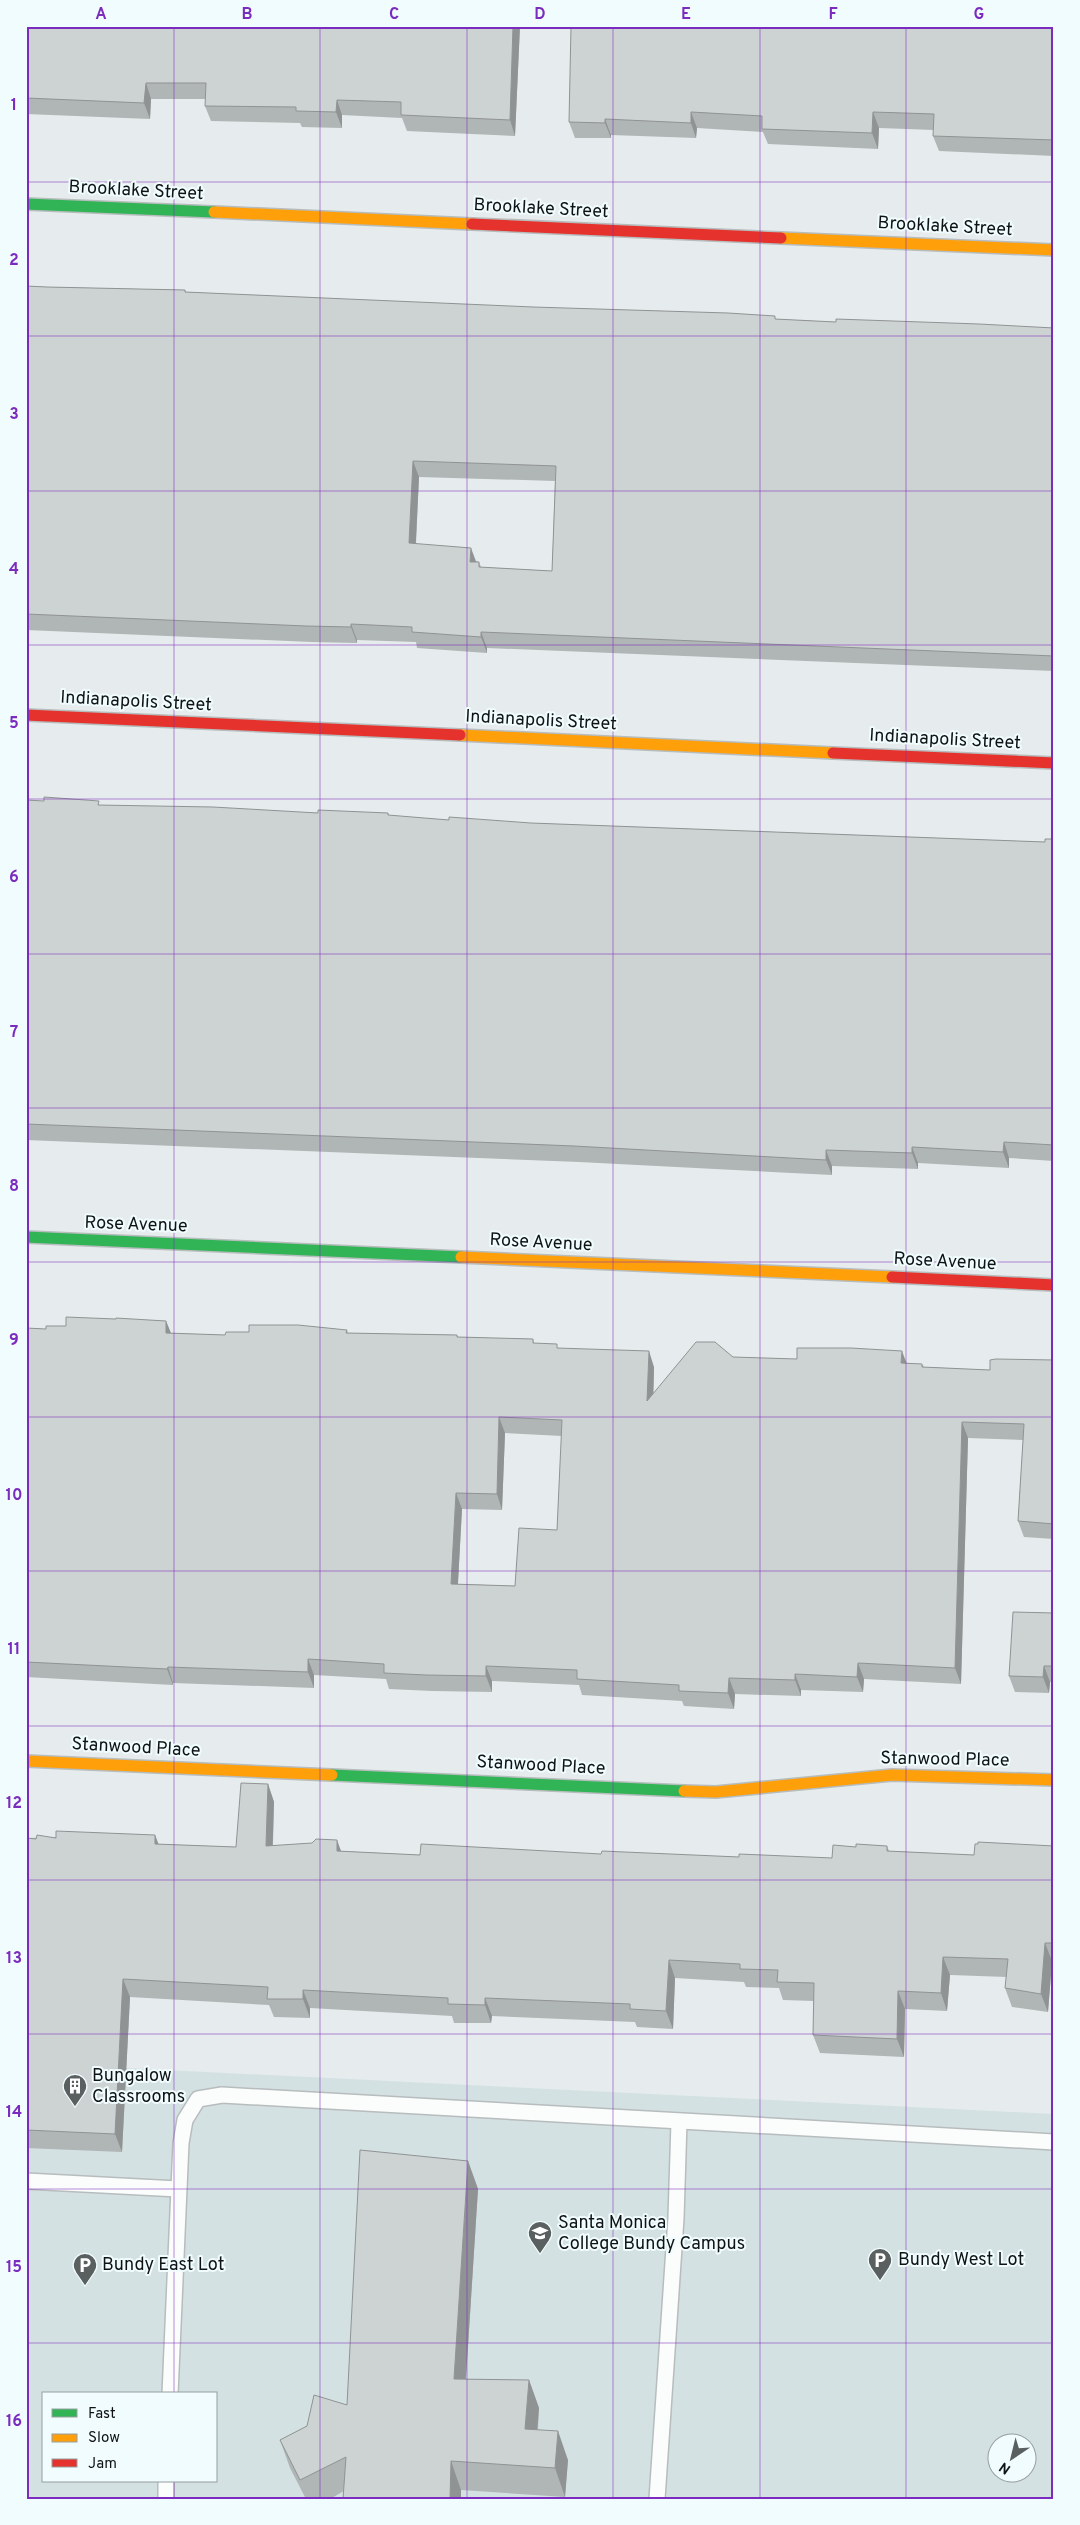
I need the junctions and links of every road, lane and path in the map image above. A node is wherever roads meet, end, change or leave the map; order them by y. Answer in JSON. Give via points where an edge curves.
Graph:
{"nodes":[{"id":1,"x":26,"y":204,"type":"edge"},
{"id":2,"x":1054,"y":250,"type":"edge"},
{"id":3,"x":26,"y":715,"type":"edge"},
{"id":4,"x":1054,"y":763,"type":"edge"},
{"id":5,"x":26,"y":1237,"type":"edge"},
{"id":6,"x":1054,"y":1285,"type":"edge"},
{"id":7,"x":26,"y":1761,"type":"edge"},
{"id":8,"x":1054,"y":1780,"type":"edge"},
{"id":9,"x":679,"y":2122,"type":"junction"},
{"id":10,"x":1054,"y":2142,"type":"edge"},
{"id":11,"x":26,"y":2180,"type":"edge"},
{"id":12,"x":178,"y":2189,"type":"junction"},
{"id":13,"x":170,"y":2392,"type":"edge"},
{"id":14,"x":166,"y":2482,"type":"edge"},
{"id":15,"x":166,"y":2499,"type":"edge"},
{"id":16,"x":657,"y":2499,"type":"edge"}],
"edges":[{"from":1,"to":2,"type":"street","name":"Brooklake Street"},
{"from":3,"to":4,"type":"street","name":"Indianapolis Street"},
{"from":5,"to":6,"type":"street","name":"Rose Avenue"},
{"from":7,"to":8,"type":"street","name":"Stanwood Place","via":[[716,1792],[892,1775]]},
{"from":9,"to":10,"type":"lane"},
{"from":9,"to":12,"type":"lane","via":[[222,2095],[198,2099],[185,2120],[180,2143]]},
{"from":9,"to":16,"type":"lane","via":[[676,2218]]},
{"from":11,"to":12,"type":"lane"},
{"from":12,"to":13,"type":"lane"},
{"from":14,"to":15,"type":"lane"}]}
